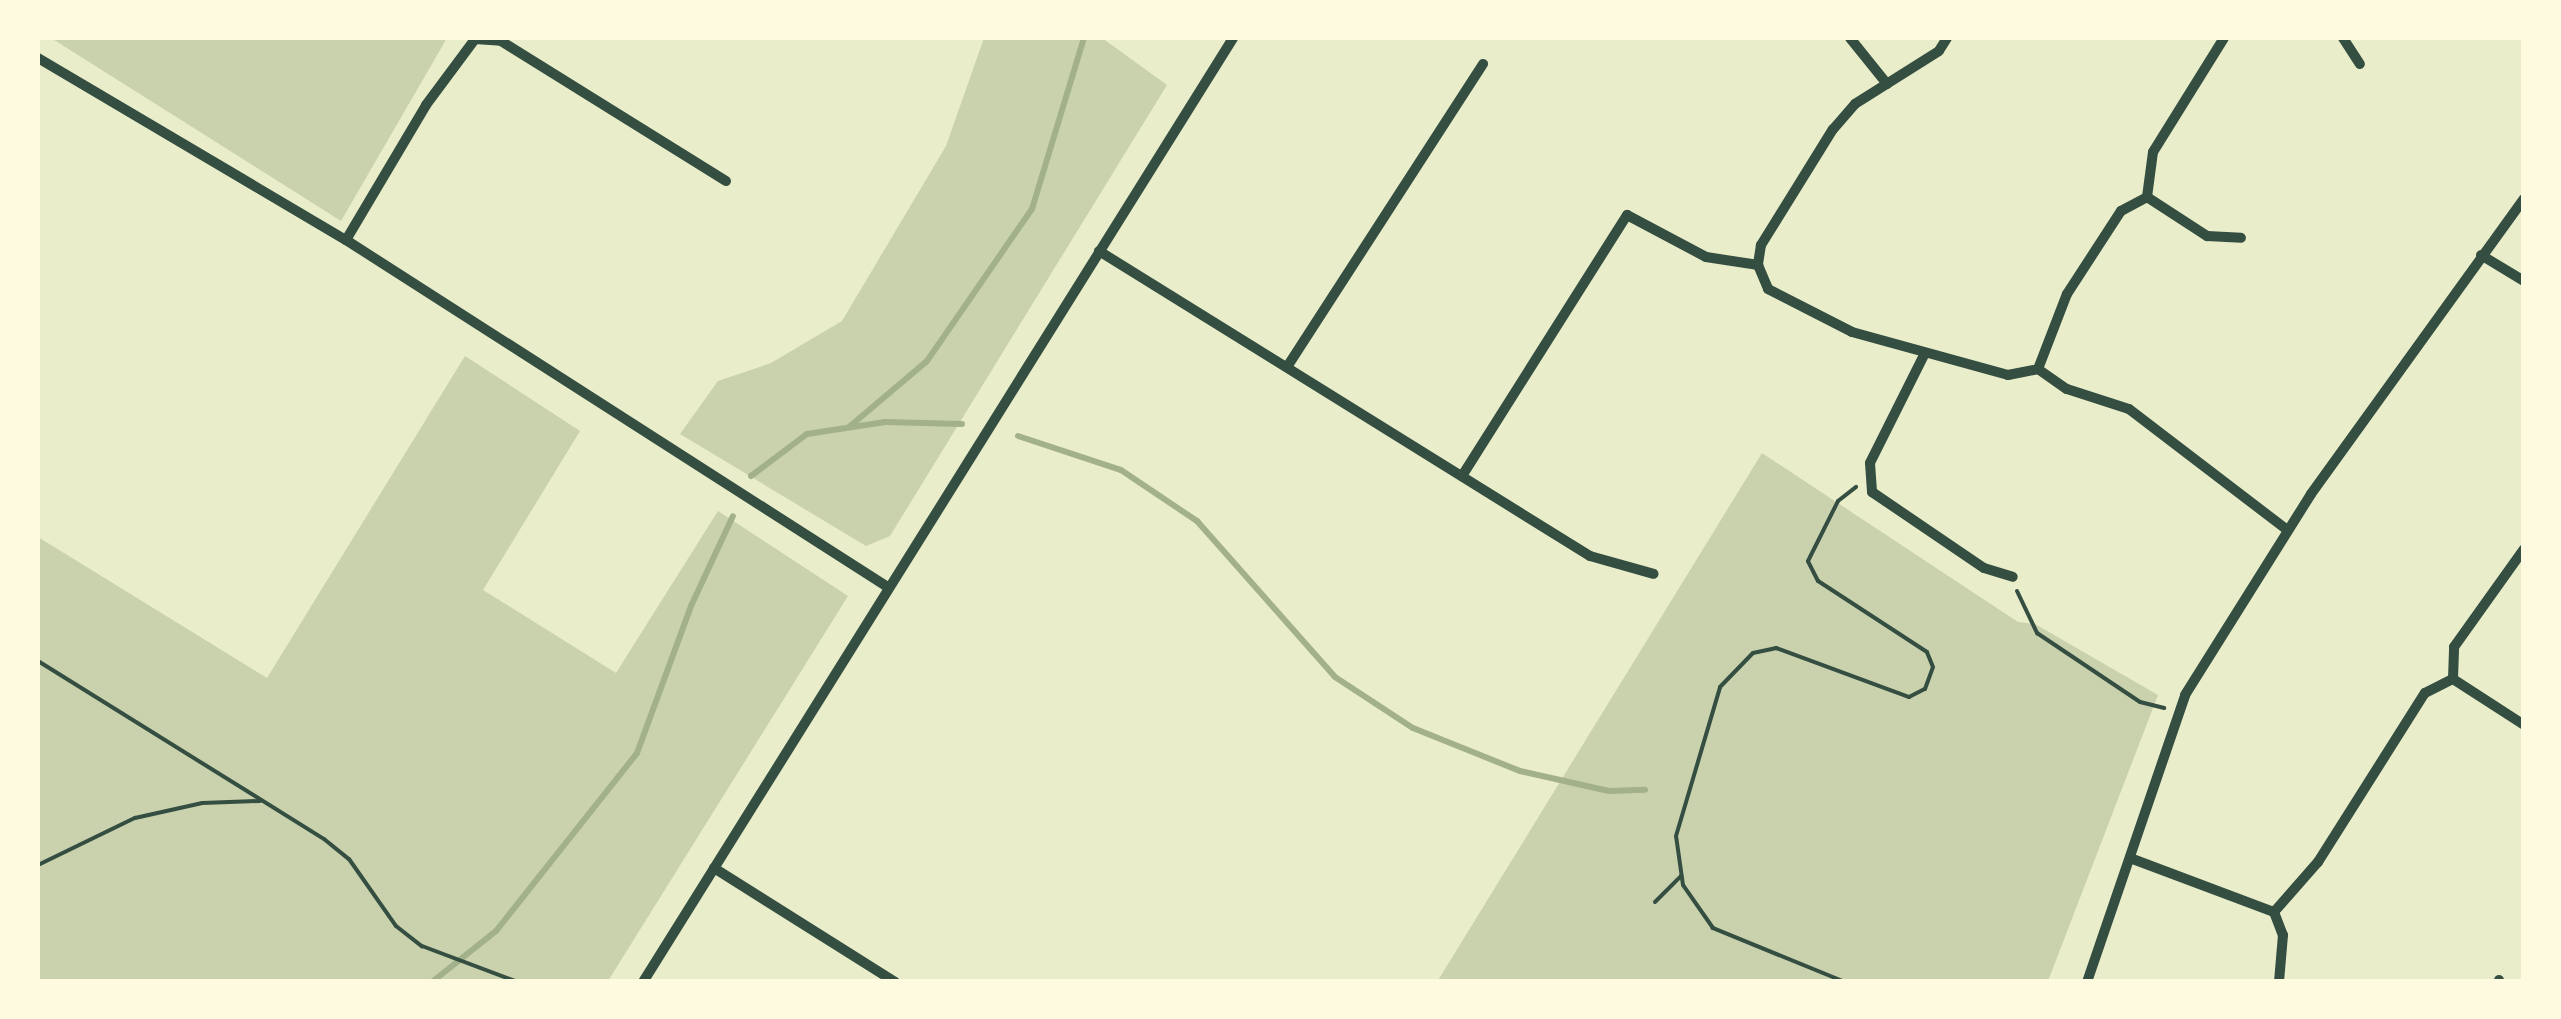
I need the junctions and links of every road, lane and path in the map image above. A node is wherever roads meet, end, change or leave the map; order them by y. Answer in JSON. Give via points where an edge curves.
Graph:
{"nodes":[{"id":1,"x":1232,"y":38,"type":"edge"},
{"id":2,"x":1850,"y":38,"type":"edge"},
{"id":3,"x":1947,"y":38,"type":"edge"},
{"id":4,"x":2224,"y":38,"type":"edge"},
{"id":5,"x":2343,"y":38,"type":"edge"},
{"id":6,"x":475,"y":40,"type":"edge"},
{"id":7,"x":38,"y":58,"type":"edge"},
{"id":8,"x":1483,"y":64,"type":"dead end"},
{"id":9,"x":2360,"y":64,"type":"dead end"},
{"id":10,"x":1887,"y":84,"type":"junction"},
{"id":11,"x":726,"y":181,"type":"dead end"},
{"id":12,"x":2147,"y":197,"type":"junction"},
{"id":13,"x":2524,"y":199,"type":"edge"},
{"id":14,"x":2241,"y":238,"type":"dead end"},
{"id":15,"x":346,"y":240,"type":"junction"},
{"id":16,"x":1099,"y":251,"type":"junction"},
{"id":17,"x":2481,"y":255,"type":"junction"},
{"id":18,"x":1758,"y":266,"type":"junction"},
{"id":19,"x":2524,"y":281,"type":"edge"},
{"id":20,"x":1924,"y":353,"type":"junction"},
{"id":21,"x":1287,"y":368,"type":"junction"},
{"id":22,"x":2038,"y":369,"type":"junction"},
{"id":23,"x":1462,"y":476,"type":"junction"},
{"id":24,"x":1867,"y":477,"type":"junction"},
{"id":25,"x":2287,"y":530,"type":"junction"},
{"id":26,"x":2524,"y":549,"type":"edge"},
{"id":27,"x":1654,"y":574,"type":"dead end"},
{"id":28,"x":2013,"y":576,"type":"joint"},
{"id":29,"x":886,"y":586,"type":"junction"},
{"id":30,"x":38,"y":661,"type":"edge"},
{"id":31,"x":2453,"y":679,"type":"junction"},
{"id":32,"x":2178,"y":712,"type":"junction"},
{"id":33,"x":2524,"y":725,"type":"edge"},
{"id":34,"x":260,"y":801,"type":"junction"},
{"id":35,"x":2130,"y":858,"type":"junction"},
{"id":36,"x":38,"y":865,"type":"edge"},
{"id":37,"x":714,"y":868,"type":"junction"},
{"id":38,"x":1681,"y":876,"type":"junction"},
{"id":39,"x":1655,"y":902,"type":"dead end"},
{"id":40,"x":2274,"y":912,"type":"junction"},
{"id":41,"x":2089,"y":978,"type":"edge"},
{"id":42,"x":518,"y":982,"type":"edge"},
{"id":43,"x":643,"y":982,"type":"edge"},
{"id":44,"x":895,"y":982,"type":"edge"},
{"id":45,"x":1846,"y":982,"type":"edge"},
{"id":46,"x":2278,"y":982,"type":"edge"}],
"edges":[{"from":1,"to":16,"type":"street"},
{"from":2,"to":10,"type":"street"},
{"from":3,"to":10,"type":"street"},
{"from":4,"to":12,"type":"street","via":[[2153,152]]},
{"from":5,"to":9,"type":"street"},
{"from":6,"to":11,"type":"street","via":[[501,41]]},
{"from":6,"to":15,"type":"street","via":[[426,105]]},
{"from":7,"to":15,"type":"street"},
{"from":8,"to":21,"type":"street"},
{"from":10,"to":18,"type":"street","via":[[1855,104],[1833,129],[1761,245]]},
{"from":12,"to":14,"type":"street","via":[[2208,236]]},
{"from":12,"to":22,"type":"street","via":[[2121,211],[2087,260]]},
{"from":13,"to":17,"type":"street"},
{"from":15,"to":29,"type":"street"},
{"from":16,"to":21,"type":"street"},
{"from":16,"to":29,"type":"street"},
{"from":17,"to":19,"type":"street"},
{"from":17,"to":25,"type":"street"},
{"from":18,"to":20,"type":"street","via":[[1768,289],[1790,306]]},
{"from":18,"to":23,"type":"street","via":[[1706,256],[1627,214]]},
{"from":20,"to":22,"type":"street","via":[[2008,374]]},
{"from":20,"to":24,"type":"street"},
{"from":21,"to":23,"type":"street"},
{"from":22,"to":25,"type":"street","via":[[2067,389],[2129,409]]},
{"from":23,"to":27,"type":"street","via":[[1590,556]]},
{"from":24,"to":28,"type":"street","via":[[1883,505],[1984,568]]},
{"from":24,"to":38,"type":"path","via":[[1838,502],[1808,561],[1818,581],[1927,652],[1933,667],[1925,690],[1910,697],[1776,648],[1744,658],[1720,687],[1678,823]]},
{"from":25,"to":32,"type":"street"},
{"from":26,"to":31,"type":"street","via":[[2454,647]]},
{"from":28,"to":32,"type":"path","via":[[2037,633],[2140,702]]},
{"from":29,"to":37,"type":"street"},
{"from":30,"to":34,"type":"path"},
{"from":31,"to":33,"type":"street"},
{"from":31,"to":40,"type":"street","via":[[2425,693],[2318,862]]},
{"from":32,"to":35,"type":"street"},
{"from":34,"to":36,"type":"path","via":[[135,818]]},
{"from":34,"to":42,"type":"path","via":[[349,859],[396,926],[429,950]]},
{"from":35,"to":40,"type":"street"},
{"from":35,"to":41,"type":"street"},
{"from":37,"to":43,"type":"street"},
{"from":37,"to":44,"type":"street"},
{"from":38,"to":39,"type":"path"},
{"from":38,"to":45,"type":"path","via":[[1713,928]]},
{"from":40,"to":46,"type":"street","via":[[2283,935]]}]}
